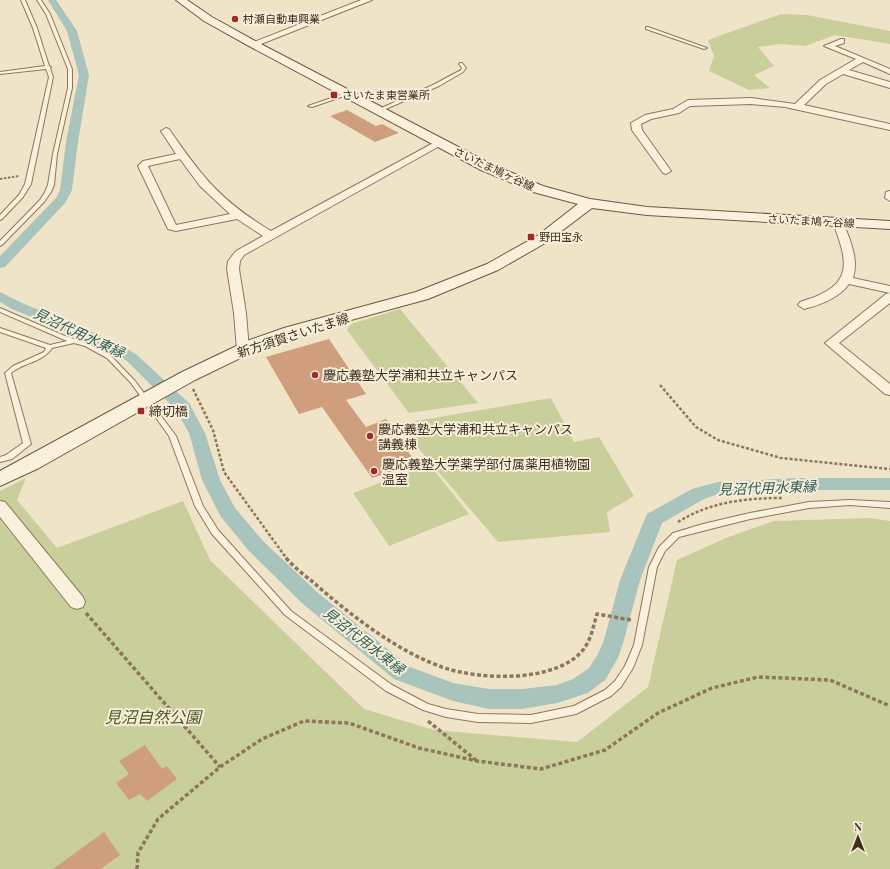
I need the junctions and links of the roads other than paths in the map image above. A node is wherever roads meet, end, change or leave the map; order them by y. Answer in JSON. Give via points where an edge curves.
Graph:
{"nodes":[{"id":1,"x":23,"y":0,"type":"edge"},
{"id":2,"x":39,"y":0,"type":"edge"},
{"id":3,"x":181,"y":0,"type":"edge"},
{"id":4,"x":368,"y":0,"type":"edge"},
{"id":5,"x":647,"y":28,"type":"dead end"},
{"id":6,"x":841,"y":41,"type":"dead end"},
{"id":7,"x":253,"y":44,"type":"junction"},
{"id":8,"x":705,"y":48,"type":"dead end"},
{"id":9,"x":863,"y":59,"type":"junction"},
{"id":10,"x":461,"y":64,"type":"dead end"},
{"id":11,"x":49,"y":67,"type":"junction"},
{"id":12,"x":842,"y":70,"type":"junction"},
{"id":13,"x":890,"y":72,"type":"edge"},
{"id":14,"x":0,"y":73,"type":"edge"},
{"id":15,"x":890,"y":85,"type":"edge"},
{"id":16,"x":348,"y":94,"type":"junction"},
{"id":17,"x":310,"y":106,"type":"dead end"},
{"id":18,"x":798,"y":106,"type":"junction"},
{"id":19,"x":379,"y":110,"type":"junction"},
{"id":20,"x":890,"y":127,"type":"edge"},
{"id":21,"x":166,"y":130,"type":"dead end"},
{"id":22,"x":440,"y":143,"type":"junction"},
{"id":23,"x":182,"y":156,"type":"junction"},
{"id":24,"x":666,"y":171,"type":"dead end"},
{"id":25,"x":890,"y":194,"type":"edge"},
{"id":26,"x":890,"y":198,"type":"edge"},
{"id":27,"x":589,"y":203,"type":"junction"},
{"id":28,"x":237,"y":214,"type":"junction"},
{"id":29,"x":0,"y":218,"type":"edge"},
{"id":30,"x":838,"y":222,"type":"junction"},
{"id":31,"x":890,"y":225,"type":"edge"},
{"id":32,"x":271,"y":236,"type":"junction"},
{"id":33,"x":0,"y":244,"type":"edge"},
{"id":34,"x":846,"y":280,"type":"junction"},
{"id":35,"x":890,"y":290,"type":"edge"},
{"id":36,"x":890,"y":297,"type":"edge"},
{"id":37,"x":804,"y":305,"type":"dead end"},
{"id":38,"x":0,"y":310,"type":"edge"},
{"id":39,"x":0,"y":330,"type":"edge"},
{"id":40,"x":73,"y":341,"type":"junction"},
{"id":41,"x":50,"y":347,"type":"junction"},
{"id":42,"x":243,"y":350,"type":"junction"},
{"id":43,"x":890,"y":390,"type":"edge"},
{"id":44,"x":149,"y":398,"type":"junction"},
{"id":45,"x":0,"y":460,"type":"edge"},
{"id":46,"x":0,"y":479,"type":"edge"},
{"id":47,"x":890,"y":505,"type":"edge"},
{"id":48,"x":0,"y":506,"type":"edge"},
{"id":49,"x":77,"y":602,"type":"road end"}],
"edges":[{"from":1,"to":11,"type":"lane"},
{"from":2,"to":33,"type":"lane","via":[[48,14],[70,69],[70,88],[55,154],[52,185],[42,201]]},
{"from":3,"to":7,"type":"main road","name":"さいたま鳩ヶ谷線","via":[[208,19]]},
{"from":4,"to":7,"type":"street"},
{"from":5,"to":8,"type":"lane"},
{"from":6,"to":9,"type":"street","via":[[828,46]]},
{"from":7,"to":16,"type":"main road","name":"さいたま鳩ヶ谷線"},
{"from":9,"to":12,"type":"street"},
{"from":9,"to":13,"type":"street"},
{"from":10,"to":19,"type":"lane","via":[[464,68],[462,71],[437,85]]},
{"from":11,"to":14,"type":"lane"},
{"from":11,"to":29,"type":"lane","via":[[46,104],[32,174],[21,196]]},
{"from":12,"to":15,"type":"street"},
{"from":12,"to":18,"type":"street","via":[[815,89]]},
{"from":16,"to":17,"type":"lane"},
{"from":16,"to":19,"type":"main road","name":"さいたま鳩ヶ谷線"},
{"from":18,"to":20,"type":"street"},
{"from":18,"to":24,"type":"street","via":[[751,101],[688,103],[682,110],[640,120],[636,123],[637,130]]},
{"from":19,"to":22,"type":"main road","name":"さいたま鳩ヶ谷線"},
{"from":21,"to":23,"type":"street"},
{"from":22,"to":27,"type":"main road","name":"さいたま鳩ヶ谷線","via":[[516,181]]},
{"from":22,"to":32,"type":"street"},
{"from":23,"to":28,"type":"street","via":[[216,196]]},
{"from":23,"to":28,"type":"street","via":[[146,163],[143,166],[172,227],[231,218]]},
{"from":25,"to":26,"type":"street"},
{"from":27,"to":30,"type":"main road","name":"さいたま鳩ヶ谷線","via":[[647,212]]},
{"from":27,"to":42,"type":"main road","name":"新方須賀さいたま線","via":[[530,246],[474,276],[404,301],[293,332]]},
{"from":28,"to":32,"type":"street"},
{"from":30,"to":31,"type":"main road","name":"さいたま鳩ヶ谷線"},
{"from":30,"to":34,"type":"street","via":[[850,258]]},
{"from":32,"to":42,"type":"street","via":[[240,253],[234,261]]},
{"from":34,"to":35,"type":"street"},
{"from":34,"to":37,"type":"street","via":[[831,294]]},
{"from":36,"to":43,"type":"street","via":[[831,342]]},
{"from":38,"to":40,"type":"lane"},
{"from":39,"to":41,"type":"lane"},
{"from":40,"to":41,"type":"lane"},
{"from":40,"to":44,"type":"lane","via":[[87,345],[109,357]]},
{"from":41,"to":45,"type":"lane","via":[[46,353],[15,367],[8,373],[27,444],[9,457]]},
{"from":42,"to":44,"type":"main road","name":"新方須賀さいたま線","via":[[186,385]]},
{"from":44,"to":46,"type":"main road","name":"新方須賀さいたま線","via":[[57,451]]},
{"from":44,"to":47,"type":"lane","via":[[172,436],[198,506],[215,532],[288,613],[389,688],[426,707],[478,718],[531,718],[576,710],[603,697],[618,684],[629,668],[638,645],[652,566],[666,543],[676,535],[800,505]]},
{"from":48,"to":49,"type":"street"}]}
